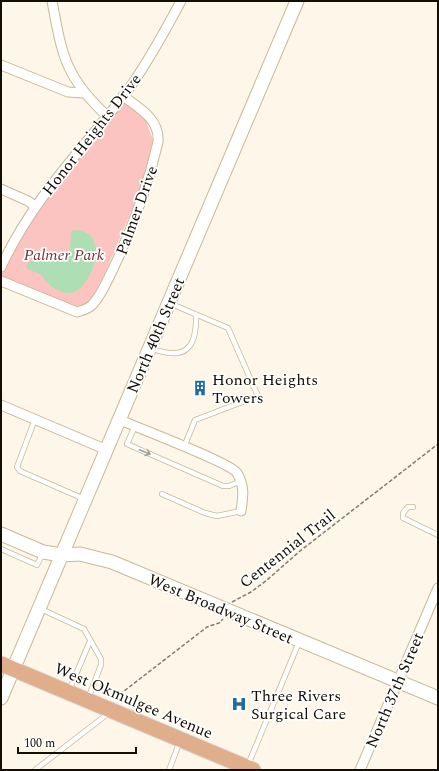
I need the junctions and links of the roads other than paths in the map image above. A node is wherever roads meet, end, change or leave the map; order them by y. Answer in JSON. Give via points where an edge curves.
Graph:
{"nodes":[{"id":1,"x":52,"y":1,"type":"edge"},
{"id":2,"x":182,"y":1,"type":"edge"},
{"id":3,"x":297,"y":1,"type":"edge"},
{"id":4,"x":1,"y":65,"type":"edge"},
{"id":5,"x":83,"y":93,"type":"junction"},
{"id":6,"x":123,"y":96,"type":"junction"},
{"id":7,"x":107,"y":116,"type":"junction"},
{"id":8,"x":1,"y":189,"type":"edge"},
{"id":9,"x":35,"y":206,"type":"junction"},
{"id":10,"x":1,"y":267,"type":"edge"},
{"id":11,"x":1,"y":281,"type":"edge"},
{"id":12,"x":168,"y":303,"type":"junction"},
{"id":13,"x":196,"y":315,"type":"junction"},
{"id":14,"x":149,"y":348,"type":"junction"},
{"id":15,"x":1,"y":405,"type":"edge"},
{"id":16,"x":35,"y":420,"type":"junction"},
{"id":17,"x":120,"y":420,"type":"junction"},
{"id":18,"x":135,"y":426,"type":"junction"},
{"id":19,"x":184,"y":447,"type":"junction"},
{"id":20,"x":107,"y":450,"type":"junction"},
{"id":21,"x":241,"y":481,"type":"junction"},
{"id":22,"x":162,"y":494,"type":"dead end"},
{"id":23,"x":86,"y":500,"type":"junction"},
{"id":24,"x":413,"y":506,"type":"dead end"},
{"id":25,"x":241,"y":511,"type":"joint"},
{"id":26,"x":1,"y":534,"type":"edge"},
{"id":27,"x":438,"y":535,"type":"edge"},
{"id":28,"x":1,"y":550,"type":"edge"},
{"id":29,"x":43,"y":552,"type":"junction"},
{"id":30,"x":62,"y":555,"type":"junction"},
{"id":31,"x":438,"y":588,"type":"edge"},
{"id":32,"x":39,"y":608,"type":"junction"},
{"id":33,"x":90,"y":641,"type":"junction"},
{"id":34,"x":300,"y":641,"type":"junction"},
{"id":35,"x":7,"y":666,"type":"edge"},
{"id":36,"x":397,"y":681,"type":"junction"},
{"id":37,"x":69,"y":692,"type":"junction"},
{"id":38,"x":1,"y":698,"type":"edge"},
{"id":39,"x":438,"y":698,"type":"edge"},
{"id":40,"x":87,"y":700,"type":"junction"},
{"id":41,"x":114,"y":704,"type":"junction"},
{"id":42,"x":181,"y":739,"type":"junction"},
{"id":43,"x":241,"y":767,"type":"edge"},
{"id":44,"x":35,"y":770,"type":"edge"},
{"id":45,"x":169,"y":770,"type":"edge"},
{"id":46,"x":360,"y":770,"type":"edge"}],
"edges":[{"from":1,"to":5,"type":"street","via":[[60,46],[72,77]]},
{"from":2,"to":6,"type":"street","name":"Honor Heights Drive"},
{"from":3,"to":12,"type":"street","name":"North 40th Street"},
{"from":4,"to":5,"type":"street","via":[[68,92]]},
{"from":5,"to":7,"type":"street"},
{"from":6,"to":7,"type":"street","name":"Honor Heights Drive"},
{"from":6,"to":11,"type":"street","name":"Palmer Drive","via":[[151,117],[157,131],[158,142],[138,210],[102,292],[93,305],[77,312]]},
{"from":7,"to":9,"type":"street","name":"Honor Heights Drive"},
{"from":8,"to":9,"type":"street"},
{"from":9,"to":10,"type":"street","name":"Honor Heights Drive"},
{"from":12,"to":13,"type":"lane"},
{"from":12,"to":14,"type":"street","name":"North 40th Street"},
{"from":13,"to":14,"type":"lane","via":[[197,331],[188,348],[178,354],[167,354]]},
{"from":13,"to":19,"type":"lane","via":[[228,328],[258,396],[194,420]]},
{"from":14,"to":17,"type":"street","name":"North 40th Street"},
{"from":15,"to":16,"type":"street"},
{"from":16,"to":20,"type":"street"},
{"from":16,"to":23,"type":"lane","via":[[17,467],[20,471]]},
{"from":17,"to":18,"type":"street"},
{"from":17,"to":20,"type":"street","name":"North 40th Street"},
{"from":18,"to":19,"type":"street"},
{"from":18,"to":21,"type":"lane","one_way":true,"via":[[127,444],[222,486]]},
{"from":19,"to":21,"type":"street","via":[[233,469]]},
{"from":20,"to":23,"type":"street","name":"North 40th Street"},
{"from":21,"to":25,"type":"street","via":[[244,492]]},
{"from":22,"to":25,"type":"lane","via":[[217,516]]},
{"from":23,"to":30,"type":"street","name":"North 40th Street"},
{"from":24,"to":27,"type":"lane","via":[[408,507],[403,513],[403,518]]},
{"from":26,"to":29,"type":"street","name":"West Broadway Street"},
{"from":28,"to":29,"type":"lane","via":[[38,565]]},
{"from":29,"to":30,"type":"street","name":"West Broadway Street"},
{"from":30,"to":32,"type":"street","name":"North 40th Street"},
{"from":30,"to":34,"type":"street","name":"West Broadway Street","via":[[80,554],[95,557]]},
{"from":31,"to":36,"type":"street","name":"North 37th Street"},
{"from":32,"to":33,"type":"lane","via":[[84,629]]},
{"from":32,"to":35,"type":"street","name":"North 40th Street"},
{"from":33,"to":37,"type":"lane"},
{"from":33,"to":40,"type":"lane","via":[[101,659],[101,665]]},
{"from":34,"to":36,"type":"street","name":"West Broadway Street"},
{"from":34,"to":43,"type":"lane"},
{"from":35,"to":37,"type":"main road","name":"West Okmulgee Avenue"},
{"from":35,"to":38,"type":"street","name":"North 40th Street"},
{"from":36,"to":39,"type":"street","name":"West Broadway Street"},
{"from":36,"to":46,"type":"street","name":"North 37th Street"},
{"from":37,"to":40,"type":"main road","name":"West Okmulgee Avenue"},
{"from":40,"to":41,"type":"main road","name":"West Okmulgee Avenue"},
{"from":41,"to":42,"type":"main road","name":"West Okmulgee Avenue"},
{"from":41,"to":44,"type":"lane"},
{"from":42,"to":43,"type":"main road","name":"West Okmulgee Avenue"},
{"from":42,"to":45,"type":"lane"}]}
